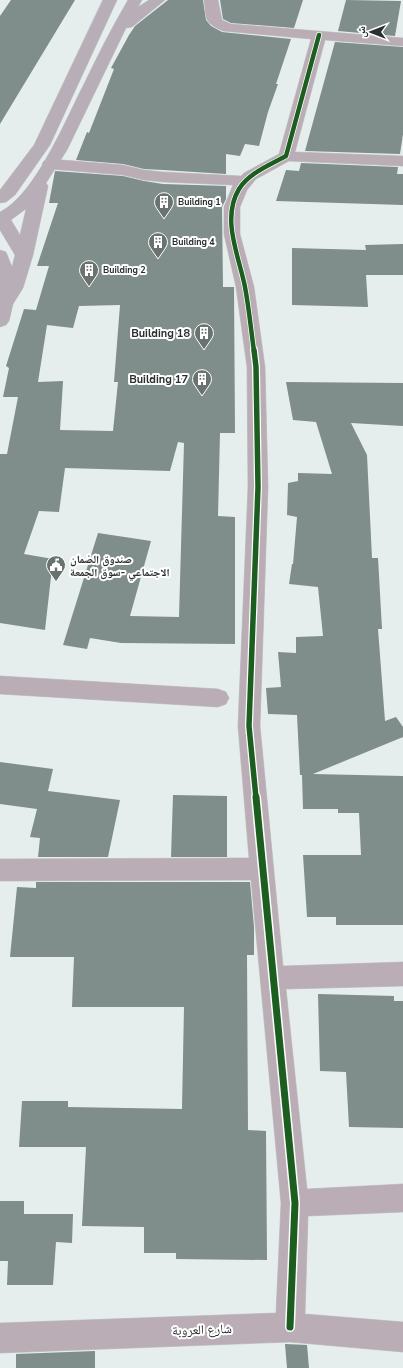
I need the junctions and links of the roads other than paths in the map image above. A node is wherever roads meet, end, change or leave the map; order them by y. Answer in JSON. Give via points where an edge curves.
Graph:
{"nodes":[{"id":1,"x":110,"y":0,"type":"edge"},
{"id":2,"x":135,"y":0,"type":"edge"},
{"id":3,"x":158,"y":0,"type":"edge"},
{"id":4,"x":211,"y":0,"type":"edge"},
{"id":5,"x":117,"y":32,"type":"junction"},
{"id":6,"x":319,"y":35,"type":"junction"},
{"id":7,"x":403,"y":42,"type":"edge"},
{"id":8,"x":286,"y":156,"type":"junction"},
{"id":9,"x":403,"y":161,"type":"edge"},
{"id":10,"x":46,"y":170,"type":"junction"},
{"id":11,"x":245,"y":182,"type":"junction"},
{"id":12,"x":0,"y":198,"type":"edge"},
{"id":13,"x":1,"y":219,"type":"edge"},
{"id":14,"x":24,"y":254,"type":"junction"},
{"id":15,"x":2,"y":264,"type":"edge"},
{"id":16,"x":5,"y":302,"type":"junction"},
{"id":17,"x":0,"y":321,"type":"edge"},
{"id":18,"x":0,"y":685,"type":"edge"},
{"id":19,"x":218,"y":698,"type":"dead end"},
{"id":20,"x":262,"y":869,"type":"junction"},
{"id":21,"x":0,"y":870,"type":"edge"},
{"id":22,"x":403,"y":974,"type":"edge"},
{"id":23,"x":272,"y":978,"type":"junction"},
{"id":24,"x":403,"y":1198,"type":"edge"},
{"id":25,"x":295,"y":1203,"type":"junction"},
{"id":26,"x":290,"y":1327,"type":"junction"},
{"id":27,"x":403,"y":1337,"type":"edge"},
{"id":28,"x":0,"y":1338,"type":"edge"}],
"edges":[{"from":1,"to":12,"type":"main road","via":[[42,145],[9,191]]},
{"from":2,"to":5,"type":"main road"},
{"from":3,"to":5,"type":"main road"},
{"from":4,"to":6,"type":"street","via":[[215,22],[220,26]]},
{"from":5,"to":10,"type":"main road","via":[[59,150]]},
{"from":6,"to":7,"type":"street"},
{"from":6,"to":8,"type":"street"},
{"from":8,"to":9,"type":"street"},
{"from":8,"to":11,"type":"street","via":[[250,176]]},
{"from":10,"to":11,"type":"street","via":[[123,170],[162,178]]},
{"from":10,"to":13,"type":"main road","via":[[30,196]]},
{"from":10,"to":14,"type":"main road"},
{"from":11,"to":20,"type":"street","via":[[239,189],[232,207],[232,234],[245,287],[256,367],[258,487],[249,726]]},
{"from":13,"to":14,"type":"main road"},
{"from":14,"to":16,"type":"main road","via":[[14,288]]},
{"from":15,"to":16,"type":"main road"},
{"from":16,"to":17,"type":"main road"},
{"from":18,"to":19,"type":"street"},
{"from":20,"to":21,"type":"street"},
{"from":20,"to":23,"type":"street"},
{"from":22,"to":23,"type":"street"},
{"from":23,"to":25,"type":"street"},
{"from":24,"to":25,"type":"street"},
{"from":25,"to":26,"type":"street"},
{"from":26,"to":27,"type":"street","name":"شارع العروبة"},
{"from":26,"to":28,"type":"street","name":"شارع العروبة"}]}
